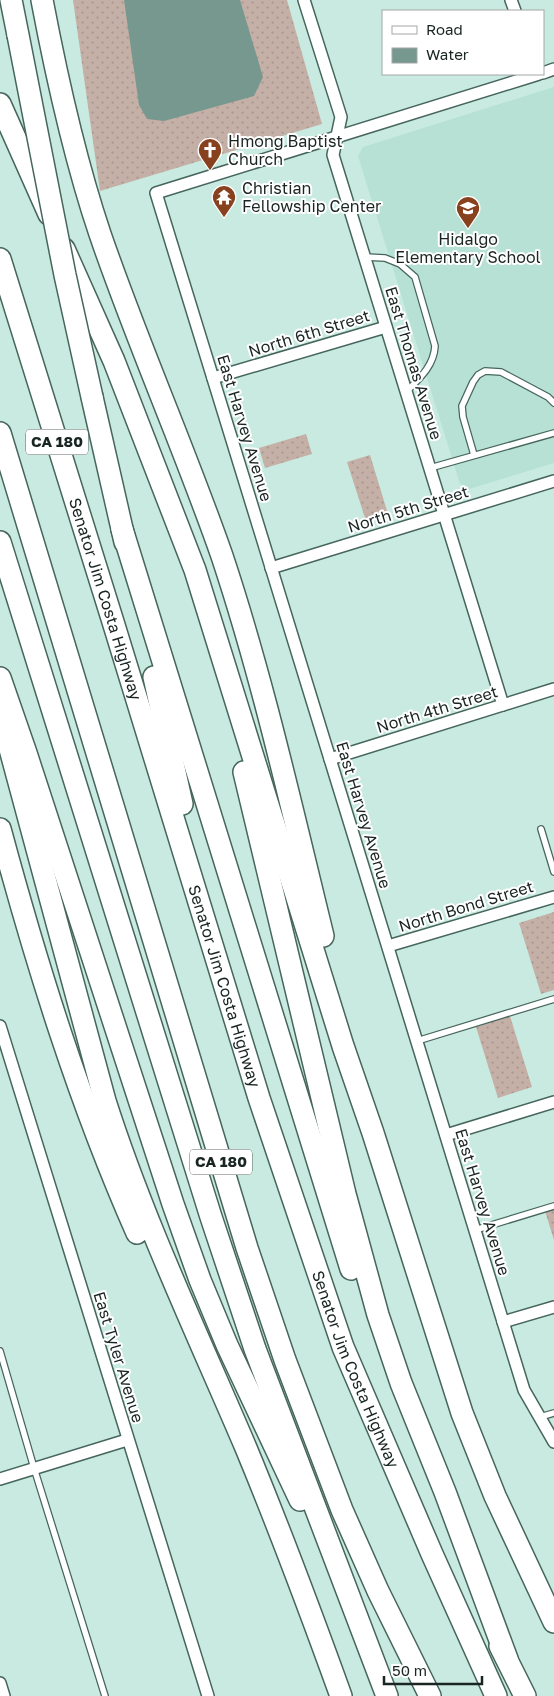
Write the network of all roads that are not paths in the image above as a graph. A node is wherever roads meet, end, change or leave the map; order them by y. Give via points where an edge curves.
1 (11, 0) edge
2 (42, 0) edge
3 (304, 0) edge
4 (535, 75) edge
5 (0, 104) edge
6 (337, 137) junction
7 (365, 257) junction
8 (0, 259) edge
9 (386, 327) junction
10 (213, 378) junction
11 (406, 392) junction
12 (554, 403) edge
13 (0, 433) edge
14 (554, 433) edge
15 (474, 455) junction
16 (154, 466) junction
17 (430, 468) junction
18 (0, 479) edge
19 (554, 481) edge
20 (445, 515) junction
21 (122, 529) junction
22 (0, 542) edge
23 (271, 568) junction
24 (53, 613) junction
25 (0, 678) edge
26 (554, 689) edge
27 (503, 705) junction
28 (0, 712) edge
29 (330, 759) junction
30 (0, 828) edge
31 (541, 829) dead end
32 (554, 872) edge
33 (554, 897) edge
34 (388, 946) junction
35 (218, 962) junction
36 (554, 999) edge
37 (0, 1026) edge
38 (417, 1041) junction
39 (12, 1063) junction
40 (0, 1066) edge
41 (554, 1102) edge
42 (373, 1133) junction
43 (446, 1135) junction
44 (554, 1206) edge
45 (475, 1230) junction
46 (554, 1307) edge
47 (503, 1322) junction
48 (0, 1351) edge
49 (554, 1413) edge
50 (540, 1417) junction
51 (127, 1440) junction
52 (554, 1442) edge
53 (34, 1468) junction
54 (0, 1479) edge
55 (289, 1554) junction
56 (348, 1597) junction
57 (554, 1622) edge
58 (507, 1659) junction
59 (0, 1683) edge
60 (387, 1694) edge
61 (430, 1695) edge
62 (4, 1696) edge
63 (105, 1696) edge
64 (208, 1696) edge
65 (341, 1696) edge
66 (496, 1696) edge
67 (525, 1696) edge

1 - 21 highway, bridge via 64,276
2 - 42 highway via 59,89 95,218 237,604
3 - 6 street, East Thomas Avenue via 340,117
4 - 6 street
5 - 16 highway via 114,360
6 - 7 street, East Thomas Avenue via 333,155
6 - 10 street, East Harvey Avenue via 156,193
7 - 9 street, East Thomas Avenue
7 - 11 lane via 385,258 400,264 415,277 435,346 424,374
8 - 35 highway, Senator Jim Costa Highway / CA 180
9 - 10 street, North 6th Street
9 - 11 street, East Thomas Avenue
10 - 23 street, East Harvey Avenue
11 - 17 street, East Thomas Avenue
12 - 15 lane via 502,372 485,371 478,375 462,406
13 - 24 highway, CA 180
14 - 15 lane
15 - 17 lane
16 - 42 highway via 195,570
16 - 58 highway via 228,710 343,1185 378,1315
17 - 20 street, East Thomas Avenue
18 - 24 highway
19 - 20 street, North 5th Street
20 - 23 street, North 5th Street
20 - 27 street, East Thomas Avenue
21 - 35 highway
21 - 58 highway via 364,1309 428,1481
22 - 56 highway via 211,1217 255,1349
23 - 29 street, East Harvey Avenue
24 - 61 highway, CA 180 via 247,1248 286,1360 342,1510
25 - 56 highway via 200,1280 259,1416
26 - 27 street, North 4th Street
27 - 29 street, North 4th Street
28 - 55 highway via 124,1158 147,1220
29 - 34 street, East Harvey Avenue
30 - 55 highway via 69,1060 108,1164 153,1269
31 - 32 lane
33 - 34 street, North Bond Street
34 - 38 street, East Harvey Avenue
35 - 66 highway, Senator Jim Costa Highway / CA 180 via 259,1098 343,1347
36 - 38 lane
37 - 39 street, East Tyler Avenue
38 - 43 street, East Harvey Avenue
39 - 40 street
39 - 51 street, East Tyler Avenue
41 - 43 street
42 - 57 highway via 462,1413 495,1496
43 - 45 street, East Harvey Avenue
44 - 45 lane
45 - 47 street, East Harvey Avenue
46 - 47 street
47 - 50 street, East Harvey Avenue via 524,1390
48 - 53 lane
49 - 50 lane
50 - 52 street, East Harvey Avenue
51 - 53 street
51 - 64 street, East Tyler Avenue
53 - 54 street
53 - 63 lane
55 - 65 highway
56 - 60 highway
58 - 67 highway
59 - 62 street

